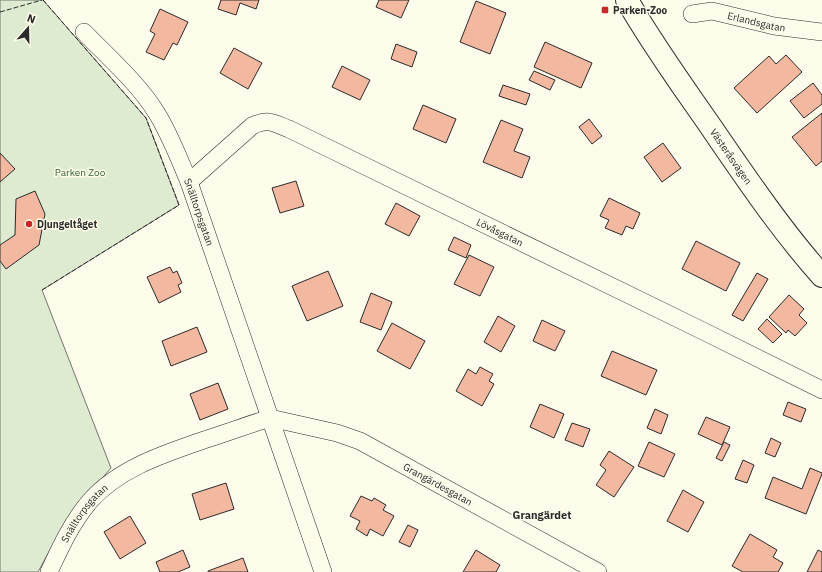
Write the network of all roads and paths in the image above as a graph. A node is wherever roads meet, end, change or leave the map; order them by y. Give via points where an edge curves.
1 (615, 0) edge
2 (627, 0) edge
3 (692, 14) dead end
4 (84, 32) dead end
5 (822, 32) edge
6 (646, 33) junction
7 (188, 182) junction
8 (822, 276) edge
9 (822, 390) edge
10 (270, 418) junction
11 (49, 572) edge
12 (323, 572) edge
13 (598, 572) edge

1 - 6 street, Västeråsvägen
2 - 6 street, Västeråsvägen
3 - 5 street, Erlandsgatan via 712,11 774,26
4 - 7 street, Snälltorpsgatan via 140,90 156,112
6 - 8 street, Västeråsvägen via 797,248
7 - 9 street, Lövåsgatan via 252,126 263,120 272,122
7 - 10 street, Snälltorpsgatan
10 - 11 street, Snälltorpsgatan via 178,449 132,468 90,501 71,529
10 - 12 street, Snälltorpsgatan
10 - 13 street, Grangärdesgatan via 337,432 360,442

